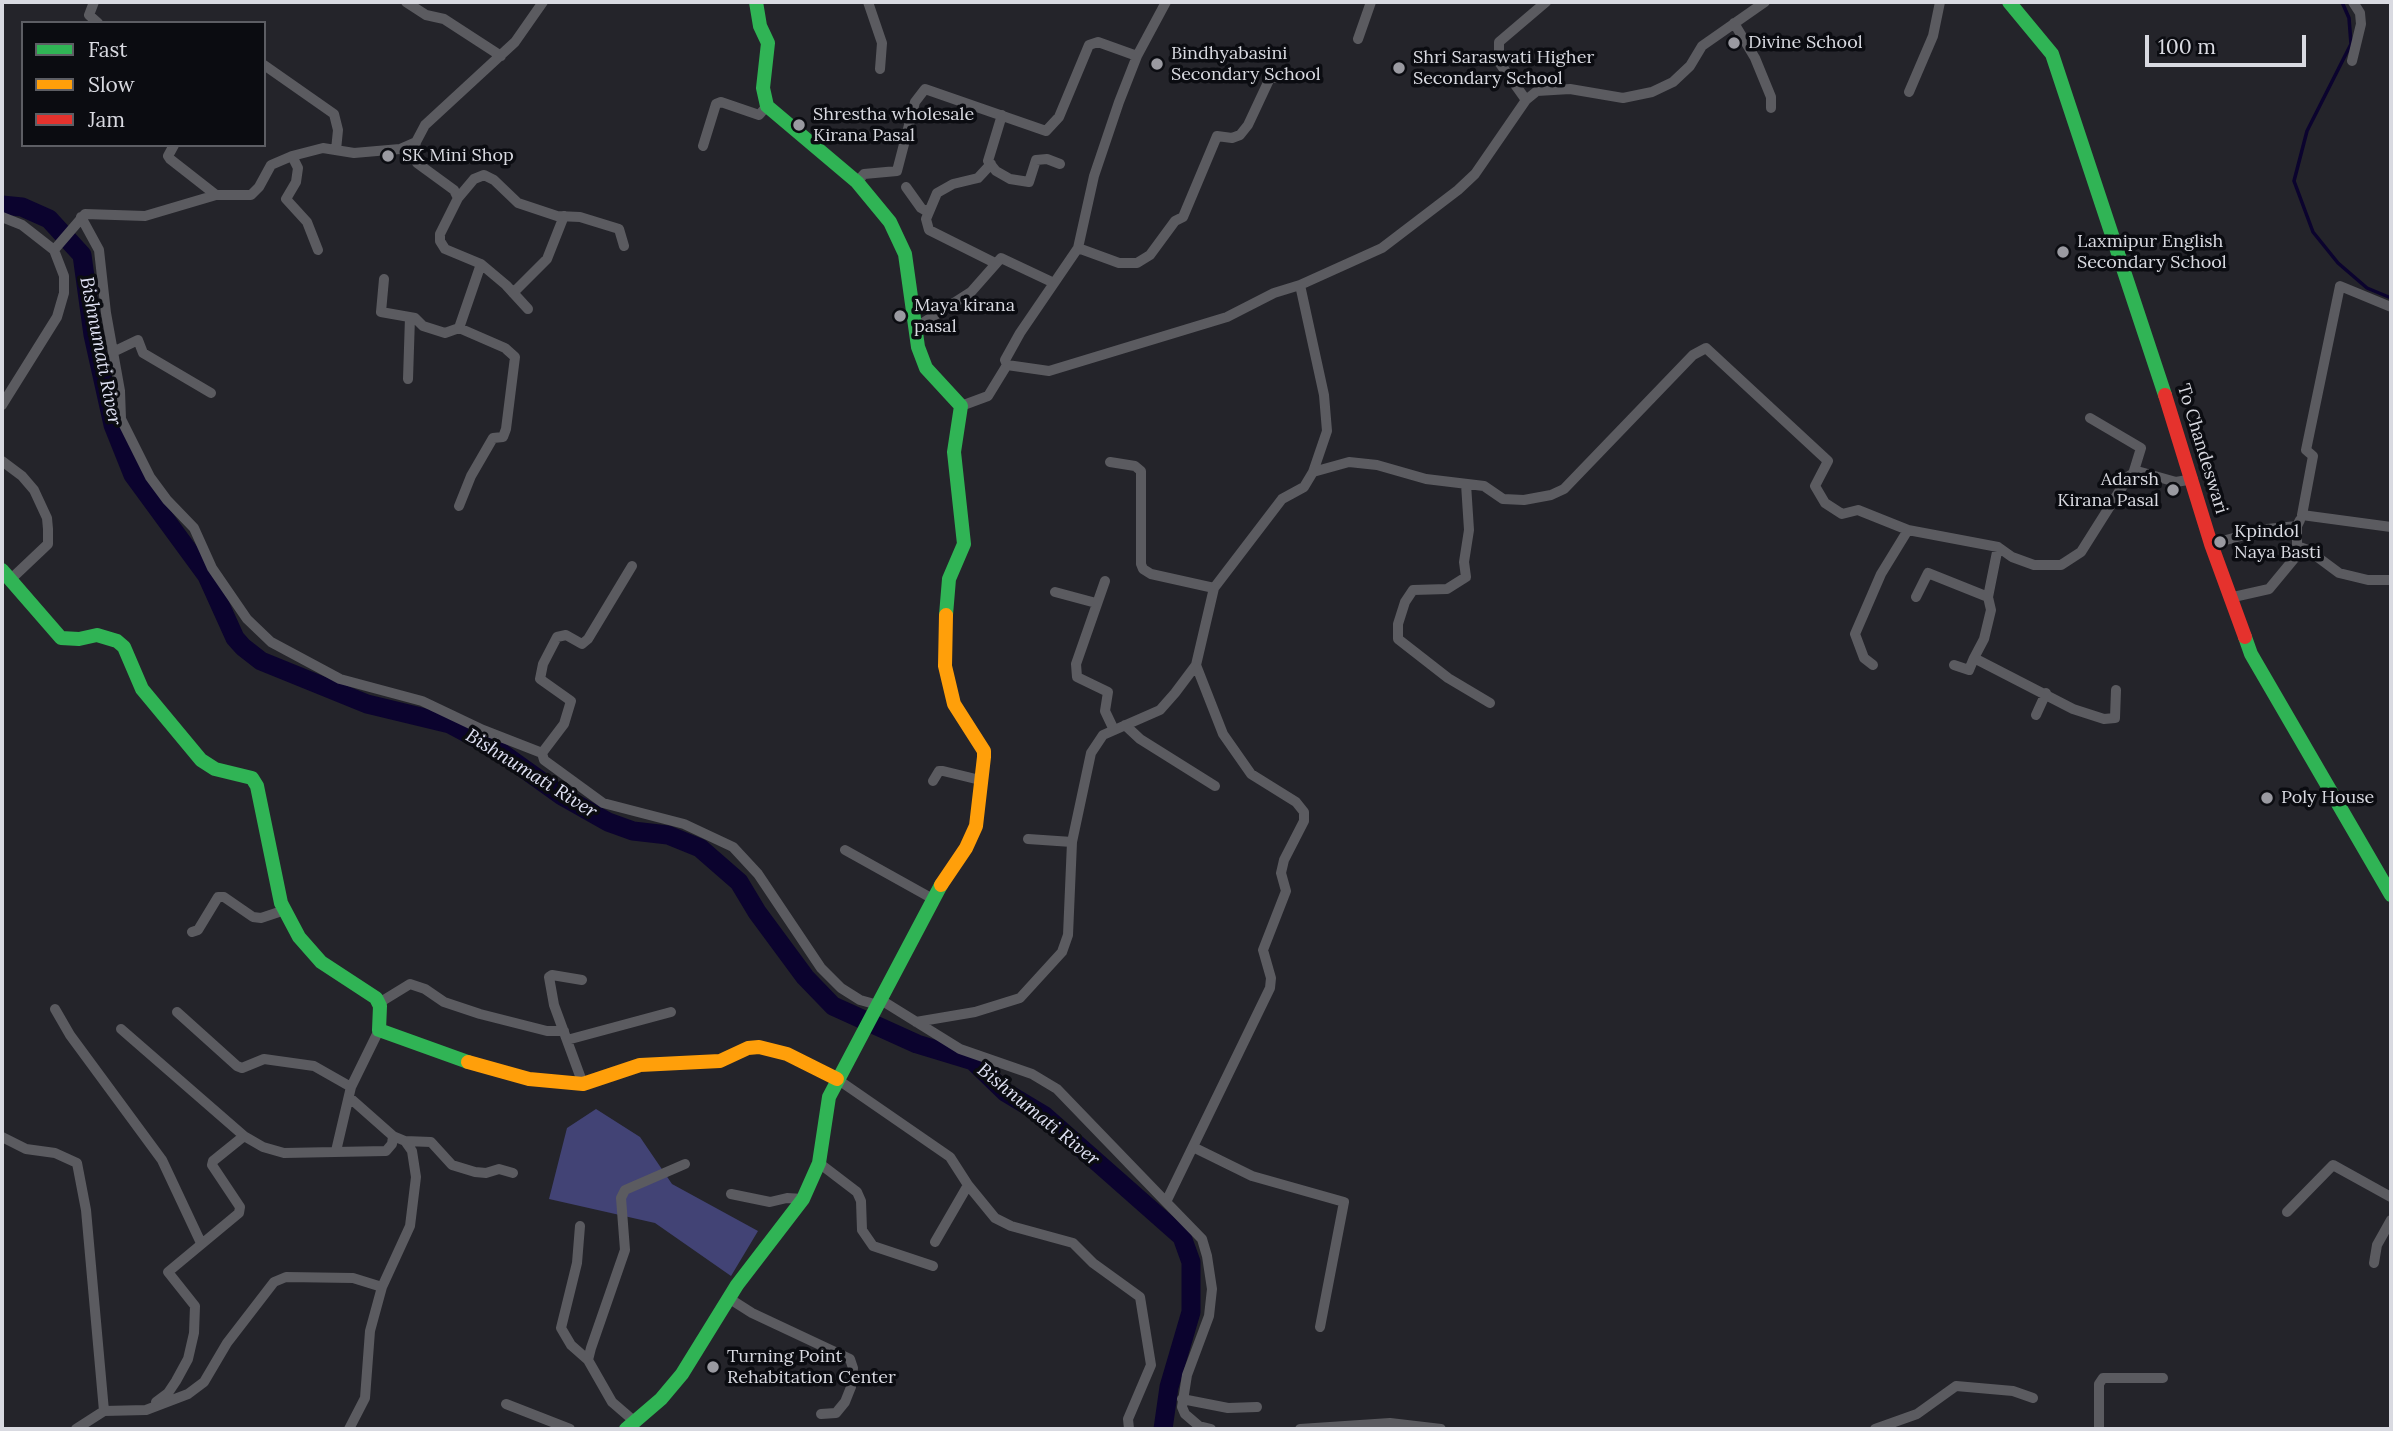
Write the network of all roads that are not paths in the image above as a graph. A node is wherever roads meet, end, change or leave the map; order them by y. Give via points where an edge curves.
1 (94, 2) edge
2 (405, 2) edge
3 (543, 2) edge
4 (756, 2) edge
5 (868, 2) edge
6 (1166, 2) edge
7 (1371, 2) edge
8 (1546, 2) edge
9 (1765, 2) edge
10 (1940, 2) edge
11 (2008, 2) edge
12 (2353, 2) edge
13 (96, 21) edge
14 (1734, 23) junction
15 (1358, 40) dead end
16 (1137, 56) junction
17 (501, 57) junction
18 (2352, 61) dead end
19 (266, 66) edge
20 (880, 69) dead end
21 (1282, 77) dead end
22 (1909, 92) dead end
23 (1526, 100) junction
24 (767, 106) junction
25 (1771, 108) dead end
26 (1002, 115) junction
27 (416, 142) junction
28 (703, 146) dead end
29 (172, 147) edge
30 (336, 150) junction
31 (292, 156) junction
32 (991, 164) junction
33 (1060, 164) dead end
34 (857, 182) junction
35 (906, 187) dead end
36 (216, 195) junction
37 (458, 198) junction
38 (928, 212) junction
39 (565, 216) junction
40 (2, 217) edge
41 (78, 221) junction
42 (624, 246) dead end
43 (1078, 248) junction
44 (54, 250) junction
45 (318, 250) dead end
46 (995, 263) junction
47 (481, 264) junction
48 (384, 279) dead end
49 (1054, 283) junction
50 (1300, 285) junction
51 (513, 293) junction
52 (2391, 307) edge
53 (528, 309) dead end
54 (410, 317) junction
55 (459, 328) junction
56 (915, 328) junction
57 (113, 352) junction
58 (1007, 365) junction
59 (408, 379) dead end
60 (211, 393) dead end
61 (2, 405) edge
62 (961, 406) junction
63 (2090, 418) dead end
64 (2, 461) edge
65 (1110, 462) dead end
66 (1313, 472) junction
67 (2133, 474) junction
68 (2193, 479) junction
69 (1466, 484) junction
70 (459, 506) dead end
71 (2302, 515) junction
72 (2297, 526) junction
73 (2391, 527) edge
74 (1908, 530) junction
75 (2211, 544) junction
76 (1998, 547) junction
77 (2308, 550) junction
78 (632, 566) dead end
79 (6, 575) edge
80 (2391, 580) edge
81 (1105, 581) dead end
82 (1214, 588) junction
83 (1055, 592) dead end
84 (1916, 597) dead end
85 (1988, 597) junction
86 (2229, 598) junction
87 (1096, 603) junction
88 (1974, 658) junction
89 (1196, 665) junction
90 (1873, 665) dead end
91 (1954, 665) dead end
92 (2116, 690) dead end
93 (2046, 693) junction
94 (1490, 703) dead end
95 (2036, 715) dead end
96 (1120, 728) junction
97 (542, 753) junction
98 (980, 780) junction
99 (933, 781) dead end
100 (1215, 786) dead end
101 (1028, 839) dead end
102 (1072, 842) junction
103 (845, 850) dead end
104 (2391, 895) edge
105 (933, 899) junction
106 (285, 910) junction
107 (192, 932) dead end
108 (582, 980) dead end
109 (379, 1003) junction
110 (877, 1006) junction
111 (55, 1009) dead end
112 (177, 1012) dead end
113 (671, 1012) dead end
114 (916, 1022) junction
115 (121, 1029) dead end
116 (379, 1030) junction
117 (566, 1035) junction
118 (836, 1079) junction
119 (583, 1084) junction
120 (351, 1092) junction
121 (244, 1136) junction
122 (393, 1136) junction
123 (2, 1137) edge
124 (405, 1142) junction
125 (1193, 1147) junction
126 (336, 1152) junction
127 (819, 1163) junction
128 (685, 1164) dead end
129 (513, 1173) dead end
130 (968, 1185) junction
131 (731, 1194) dead end
132 (2391, 1197) edge
133 (803, 1199) junction
134 (1167, 1202) junction
135 (2287, 1212) dead end
136 (2391, 1220) edge
137 (580, 1226) dead end
138 (935, 1242) dead end
139 (201, 1243) junction
140 (2374, 1263) dead end
141 (933, 1266) dead end
142 (382, 1287) junction
143 (730, 1298) junction
144 (1320, 1327) dead end
145 (588, 1360) junction
146 (2163, 1378) dead end
147 (2033, 1398) dead end
148 (1182, 1399) junction
149 (506, 1404) dead end
150 (1257, 1407) dead end
151 (146, 1410) junction
152 (104, 1411) junction
153 (821, 1414) dead end
154 (630, 1425) edge
155 (76, 1429) edge
156 (349, 1429) edge
157 (570, 1429) edge
158 (1129, 1429) edge
159 (1211, 1429) edge
160 (1300, 1429) edge
161 (1441, 1429) edge
162 (1875, 1429) edge
163 (2099, 1429) edge

1 - 13 street via 89,15
2 - 17 street via 426,15 444,19
3 - 17 street
4 - 24 street via 768,43 763,88
5 - 20 street via 882,43
6 - 16 street
7 - 15 street
8 - 23 street via 1499,42 1499,62
9 - 14 street
10 - 22 street via 1933,36
11 - 68 street, To Chandeswari via 2052,54
12 - 18 street via 2361,24
14 - 23 street via 1702,46 1690,66 1672,82 1652,92 1623,98 1551,88 1536,91
14 - 25 street via 1755,58
16 - 26 street via 1098,42 1089,45 1059,117 1046,131
16 - 43 street via 1094,176
17 - 27 street via 444,105
19 - 30 street via 334,114
21 - 43 street via 1270,78 1240,135 1217,136 1183,216 1150,255 1137,263 1119,263
23 - 50 street via 1475,174 1458,190 1382,248
24 - 28 street via 759,115 716,104
24 - 34 street
26 - 32 street via 988,161
26 - 34 street via 925,89 915,102 897,171 864,174
27 - 30 street via 400,149
27 - 37 street via 417,163
29 - 36 street via 170,159
30 - 31 street via 323,148
31 - 36 street via 271,165 251,195
31 - 45 street via 298,168 286,199 307,222
32 - 33 street via 1010,179 1029,182 1036,160
32 - 38 street via 978,178 937,193
34 - 56 street via 878,204 902,246
35 - 38 street
36 - 41 street via 145,216 85,214
37 - 39 street via 474,179 484,175 518,203
37 - 47 street via 440,241 445,249
38 - 46 street via 929,230
39 - 42 street via 619,229
39 - 51 street via 547,259
40 - 44 street via 22,225
41 - 44 street
41 - 57 street via 99,250
43 - 49 street
44 - 61 street via 64,284 58,317
46 - 49 street via 1001,258
46 - 56 street via 971,292
47 - 51 street
47 - 55 street
48 - 54 street via 382,312
49 - 58 street via 1010,350
50 - 58 street via 1227,317 1049,371
50 - 66 street via 1324,395 1327,431
51 - 53 street
52 - 71 street via 2340,286 2306,450 2313,456
54 - 55 street via 445,333
54 - 59 street
55 - 70 street via 515,357 503,437 493,438
56 - 62 street via 926,368
57 - 60 street via 138,340 143,353
57 - 97 street via 121,419 150,477 194,528 212,568 247,619 271,642 340,679 422,701
58 - 62 street via 988,396
62 - 98 street via 954,466 964,544 948,587 945,666 954,704 984,751
63 - 67 street via 2141,448
64 - 79 street via 34,490 48,529 48,544
65 - 82 street via 1141,471 1143,569
66 - 69 street via 1349,462
66 - 82 street via 1304,487 1282,499
67 - 68 street via 2137,471 2176,482
67 - 76 street via 2081,552 2061,565 2034,565
68 - 75 street, To Chandeswari
69 - 74 street via 1483,486 1503,499 1524,500 1564,489 1693,355 1706,348 1828,460 1815,486 1825,503 1842,514 1858,510
69 - 94 street via 1466,577 1447,589 1413,590 1398,624 1398,639
71 - 72 street
71 - 73 street
72 - 75 street
72 - 77 street via 2297,546
74 - 76 street
74 - 90 street via 1881,574 1855,634 1864,658
75 - 86 street, To Chandeswari
76 - 85 street
77 - 80 street via 2339,573
77 - 86 street via 2298,554 2269,589
78 - 97 street via 588,639 582,644 566,635 557,637 542,664 540,679 571,701 564,724
79 - 106 street via 61,638 97,635 124,647 142,689 201,760 215,769 252,778
81 - 87 street
82 - 89 street
83 - 87 street
84 - 85 street via 1928,573
85 - 88 street via 1991,610
86 - 104 street, To Chandeswari via 2251,654
87 - 96 street via 1076,664 1077,677 1108,692 1105,711
88 - 91 street via 1969,670
88 - 93 street
89 - 96 street via 1160,710
89 - 125 street via 1223,734 1251,774 1296,802 1304,811 1304,821 1284,860 1281,873 1286,891 1263,950 1270,988
92 - 93 street via 2113,719 2084,713
93 - 95 street
96 - 100 street
96 - 102 street via 1103,735 1091,753
97 - 110 street via 550,767 603,803 684,824 733,847 758,874 821,968 841,988
98 - 99 street via 939,771
98 - 105 street via 976,826
101 - 102 street
102 - 114 street via 1068,935 1062,952 1020,998 975,1012
103 - 105 street
105 - 110 street
106 - 107 street via 253,917 218,897 198,930
106 - 109 street via 299,937 321,962
108 - 117 street via 549,977
109 - 116 street
109 - 117 street via 410,984 480,1014
110 - 114 street
110 - 118 street
111 - 139 street via 162,1160
112 - 120 street via 237,1066 264,1059 314,1066
113 - 117 street
114 - 134 street via 960,1049 1032,1074 1057,1089
115 - 121 street
116 - 119 street via 494,1071
116 - 120 street
117 - 119 street
118 - 119 street via 787,1054 759,1047 720,1061 640,1065
118 - 127 street via 828,1097
118 - 130 street via 950,1157
120 - 122 street
120 - 126 street
121 - 126 street via 284,1153
121 - 139 street via 212,1166 240,1207 239,1213
122 - 124 street
122 - 126 street via 386,1151
123 - 152 street via 77,1163 86,1210
124 - 129 street via 431,1142 452,1165 475,1172 499,1169
124 - 142 street via 412,1151 416,1177 410,1226
125 - 134 street
125 - 144 street via 1252,1176 1344,1202
127 - 133 street
127 - 141 street via 857,1192 862,1230 873,1246
128 - 145 street via 625,1190 621,1198 625,1250
130 - 138 street
130 - 158 street via 995,1218 1073,1243 1140,1297 1151,1365 1128,1419
131 - 133 street via 770,1202
132 - 135 street via 2333,1165
133 - 143 street
134 - 148 street via 1202,1239 1212,1289 1209,1316
136 - 140 street via 2377,1245
137 - 145 street via 577,1263 561,1328
139 - 151 street via 168,1272 195,1306 188,1359 168,1393
142 - 151 street via 352,1278 286,1277 274,1282 227,1343 204,1382 188,1394
142 - 156 street via 370,1331 365,1398
143 - 153 street via 850,1359 851,1387 845,1402 836,1413
143 - 154 street via 682,1374 662,1399
145 - 154 street
146 - 163 street via 2103,1378 2099,1384
147 - 162 street via 2012,1391 1956,1386 1917,1414
148 - 150 street via 1228,1408
148 - 159 street via 1185,1414
149 - 157 street
151 - 152 street
152 - 155 street
160 - 161 street via 1390,1423

